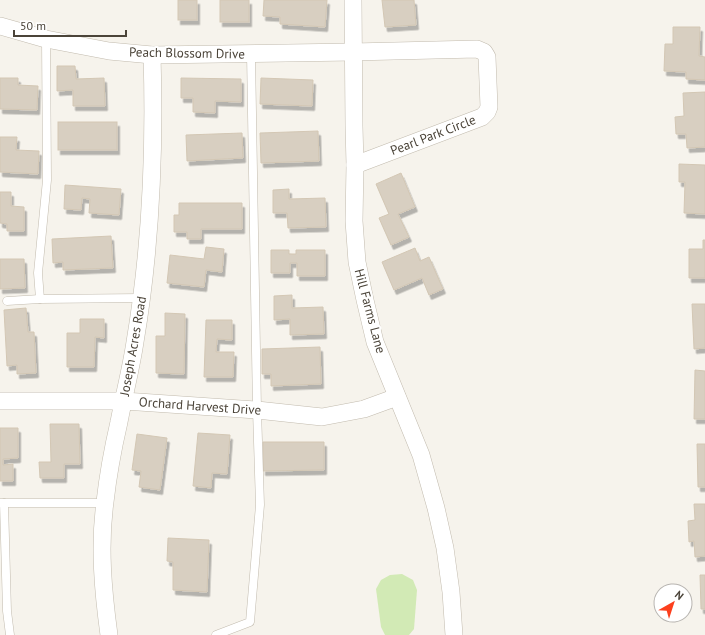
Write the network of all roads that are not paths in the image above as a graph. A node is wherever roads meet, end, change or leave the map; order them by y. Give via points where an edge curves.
1 (353, 0) edge
2 (0, 26) edge
3 (46, 39) junction
4 (353, 52) junction
5 (251, 54) junction
6 (152, 55) junction
7 (355, 165) junction
8 (142, 298) junction
9 (40, 299) junction
10 (7, 301) dead end
11 (397, 397) junction
12 (0, 401) edge
13 (124, 401) junction
14 (257, 410) junction
15 (2, 503) edge
16 (105, 503) junction
17 (10, 635) edge
18 (110, 635) edge
19 (216, 635) edge
20 (454, 635) edge

1 - 4 street, Hill Farms Lane
2 - 3 street, Peach Blossom Drive
3 - 6 street, Peach Blossom Drive via 109,51
3 - 9 lane via 47,180 38,273
4 - 5 street, Peach Blossom Drive
4 - 7 street, Hill Farms Lane
4 - 7 street, Pearl Park Circle via 484,52 487,58 489,107 482,117
5 - 6 street, Peach Blossom Drive
5 - 14 lane
6 - 8 street, Joseph Acres Road via 153,137 148,244
7 - 11 street, Hill Farms Lane via 354,221 357,262 375,342
8 - 9 lane
8 - 13 street, Joseph Acres Road
9 - 10 lane
11 - 14 street, Orchard Harvest Drive via 364,409 322,417
11 - 20 street, Hill Farms Lane via 421,455 436,508 445,548
12 - 13 street, Orchard Harvest Drive
13 - 14 street, Orchard Harvest Drive
13 - 16 street, Joseph Acres Road
14 - 19 lane via 260,505 250,622
15 - 16 lane
15 - 17 lane
16 - 18 street, Joseph Acres Road via 102,567

